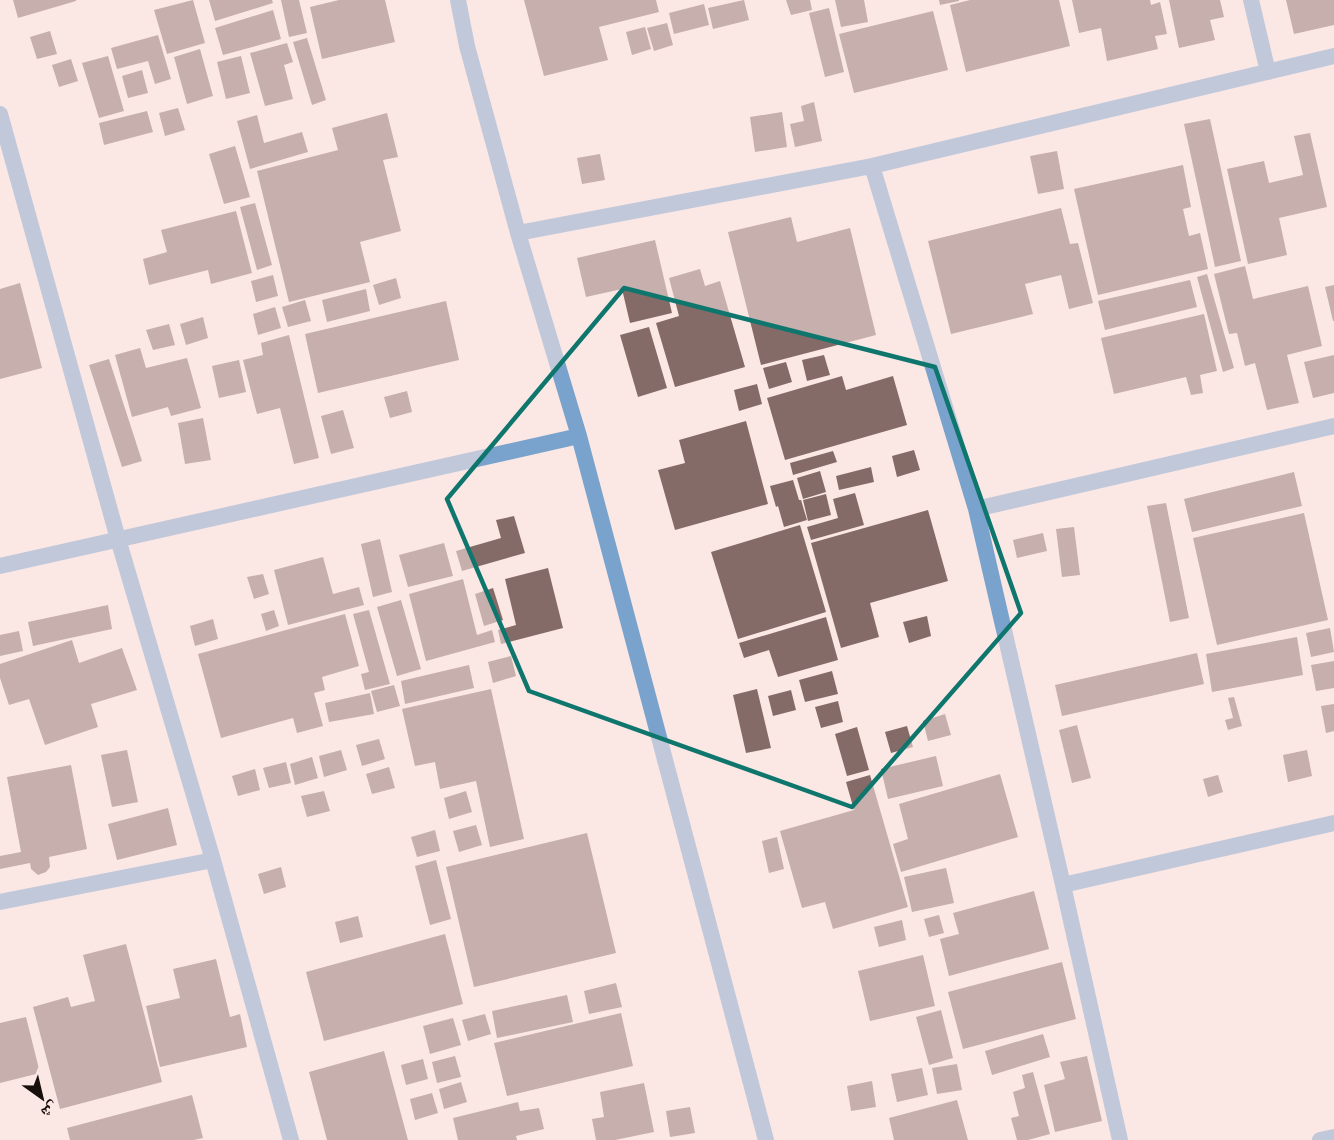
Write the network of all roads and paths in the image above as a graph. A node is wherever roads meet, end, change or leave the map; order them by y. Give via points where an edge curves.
1 (458, 0) edge
2 (1251, 0) edge
3 (1334, 56) edge
4 (1268, 72) junction
5 (0, 114) edge
6 (872, 166) junction
7 (8, 176) edge
8 (518, 233) junction
9 (1334, 426) edge
10 (579, 436) junction
11 (976, 509) junction
12 (118, 539) junction
13 (0, 566) edge
14 (1334, 823) edge
15 (213, 860) junction
16 (1064, 885) junction
17 (0, 902) edge
18 (1334, 1137) edge
19 (291, 1140) edge
20 (766, 1140) edge
21 (1120, 1140) edge
22 (1320, 1140) edge

1 - 8 street
2 - 4 street
3 - 4 street
4 - 6 street
5 - 7 street
6 - 8 street
6 - 11 street
7 - 12 street
8 - 10 street
9 - 11 street
10 - 12 street
10 - 20 street
11 - 16 street
12 - 13 street
12 - 15 street
14 - 16 street
15 - 17 street
15 - 19 street
16 - 21 street
18 - 22 street

